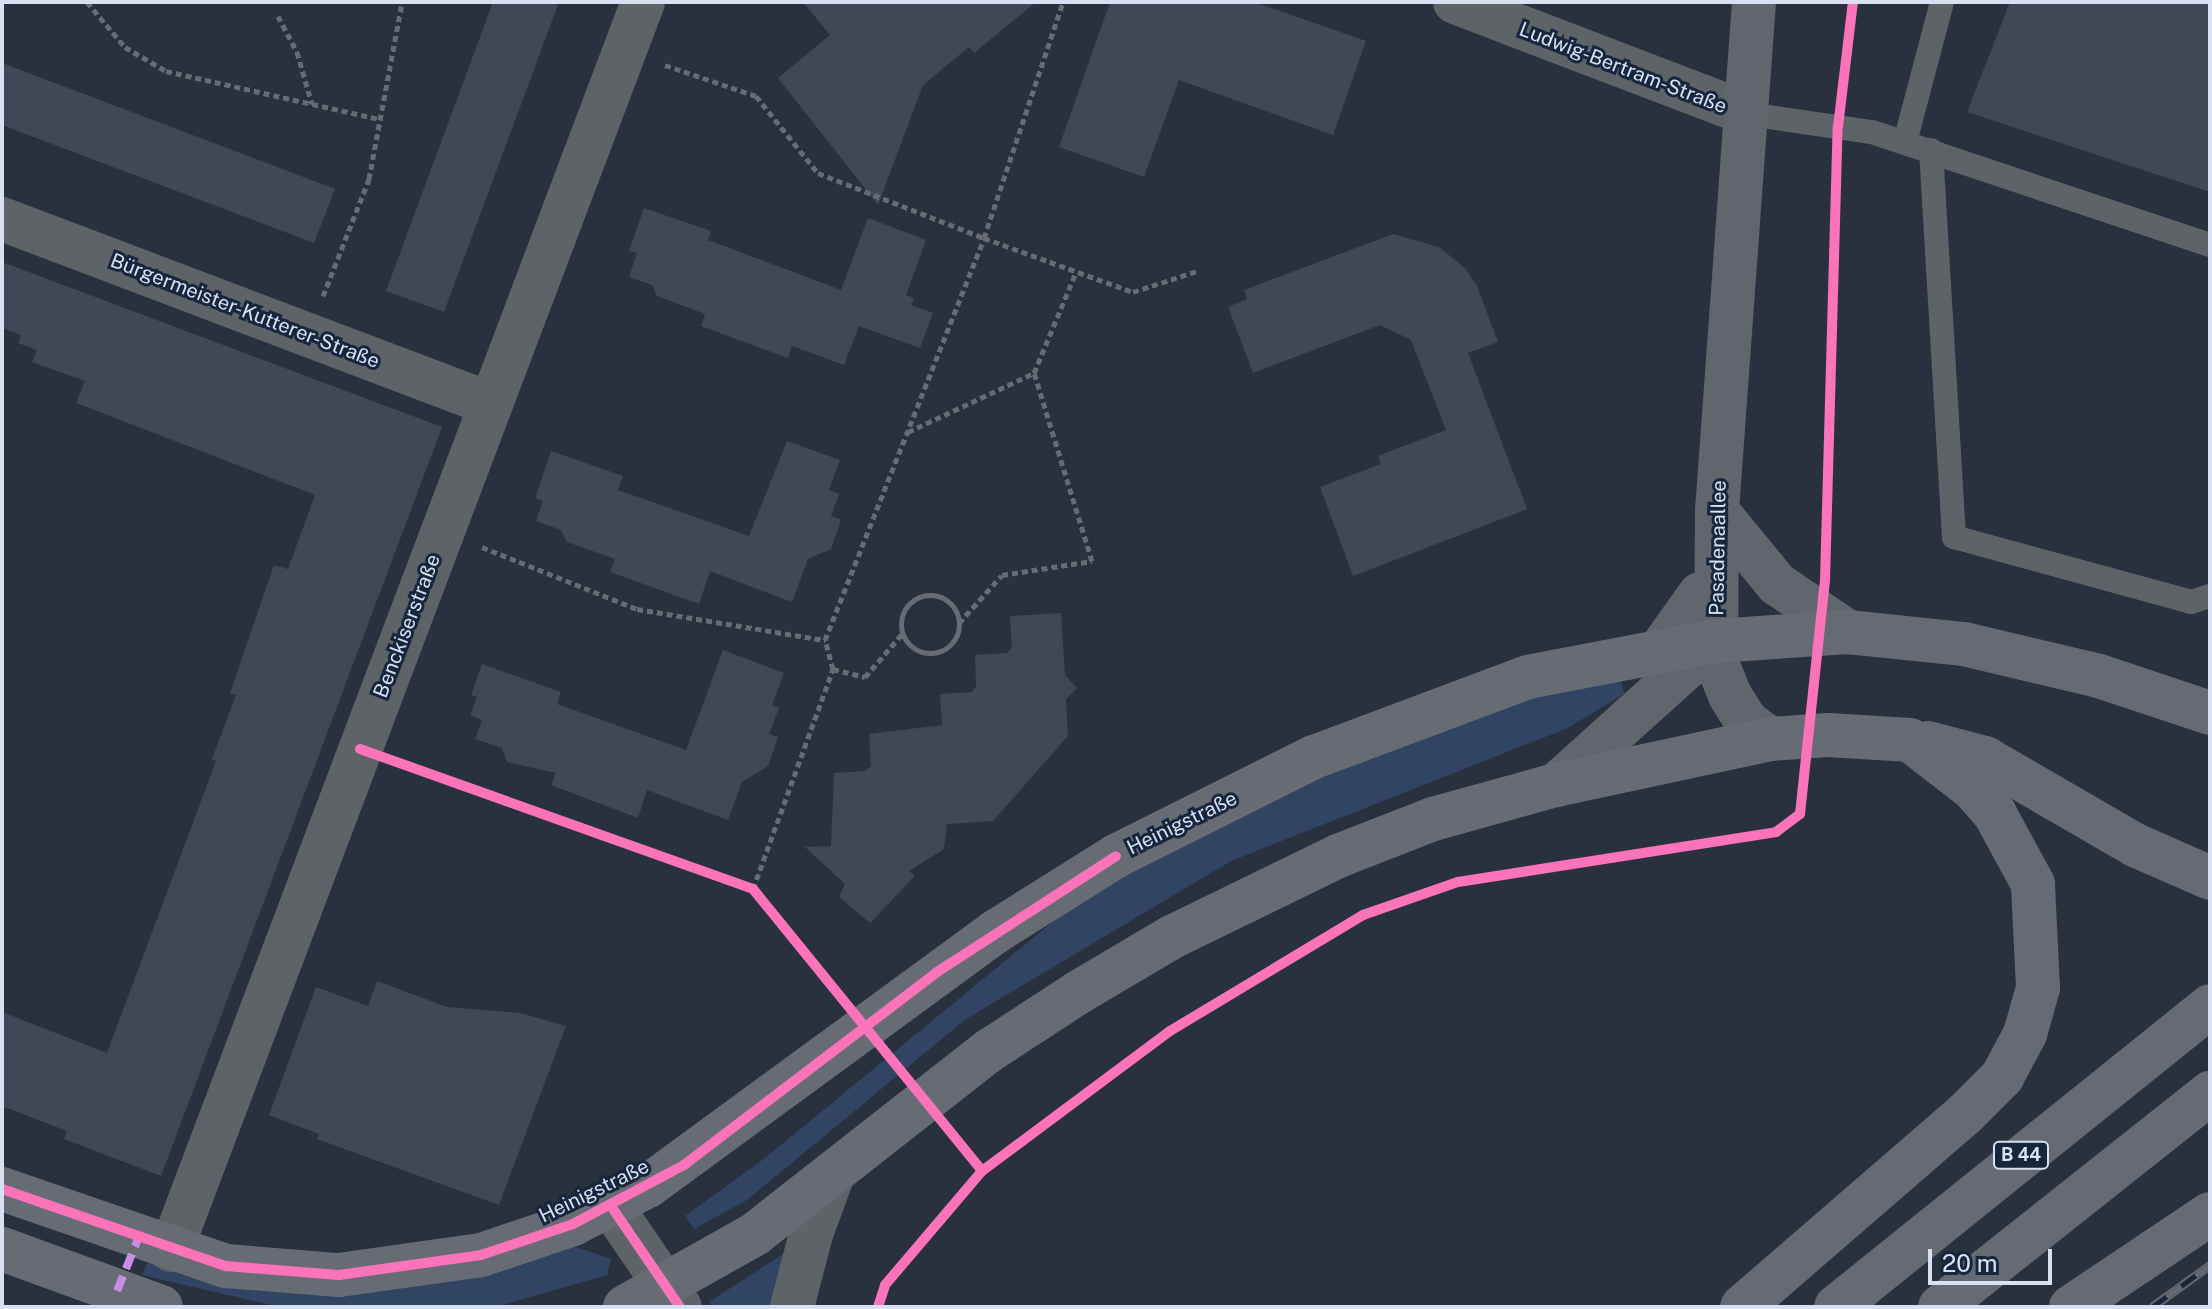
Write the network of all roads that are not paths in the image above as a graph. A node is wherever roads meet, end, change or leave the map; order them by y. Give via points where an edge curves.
1 (643, 2) edge
2 (1455, 2) edge
3 (1740, 2) edge
4 (1754, 2) edge
5 (1942, 2) edge
6 (1741, 113) junction
7 (1905, 142) junction
8 (1931, 150) junction
9 (2, 219) edge
10 (2210, 245) edge
11 (488, 403) junction
12 (1717, 511) junction
13 (1700, 594) junction
14 (2210, 596) edge
15 (1848, 632) junction
16 (1716, 641) junction
17 (1660, 650) junction
18 (2201, 704) edge
19 (1770, 739) junction
20 (1910, 740) junction
21 (1556, 785) junction
22 (2210, 878) edge
23 (2210, 1006) edge
24 (2210, 1093) edge
25 (833, 1174) junction
26 (2, 1189) edge
27 (611, 1206) junction
28 (2210, 1214) edge
29 (2, 1249) edge
30 (171, 1250) junction
31 (648, 1302) edge
32 (157, 1307) edge
33 (792, 1307) edge
34 (1742, 1307) edge
35 (1836, 1307) edge
36 (1940, 1307) edge
37 (2071, 1307) edge

1 - 11 street, Benckiserstraße
2 - 6 street, Ludwig-Bertram-Straße
3 - 6 main road, Pasadenaallee
4 - 6 main road, Pasadenaallee
5 - 7 lane
6 - 7 lane via 1872,132
6 - 12 main road, Pasadenaallee
6 - 13 main road, Pasadenaallee
7 - 8 lane
8 - 10 lane
8 - 14 lane via 1954,537 2191,602
9 - 11 street, Bürgermeister-Kutterer-Straße
11 - 30 street, Benckiserstraße
12 - 15 main road via 1777,584
12 - 16 main road, Pasadenaallee
13 - 16 main road, Pasadenaallee via 1703,623
13 - 17 main road
15 - 16 main road, Heinigstraße
15 - 18 highway via 1964,644
16 - 17 main road, Heinigstraße
16 - 19 main road via 1719,668 1731,697 1746,721
16 - 21 main road
17 - 27 main road, Heinigstraße via 1528,677 1328,752 1116,856 937,972 684,1165
19 - 20 main road via 1858,735
19 - 21 main road
20 - 22 highway via 1985,758 2135,845
20 - 34 highway via 1972,788 1995,814 2033,884 2038,988 2025,1034 2002,1077 1964,1115
21 - 25 main road via 1433,819 1338,856 1172,937 987,1052
23 - 35 highway, B 44
24 - 36 highway
25 - 31 main road via 755,1234
25 - 33 street
26 - 30 main road, Heinigstraße
27 - 30 main road, Heinigstraße via 481,1255 394,1270 272,1273
27 - 31 street
28 - 37 highway
29 - 32 main road

